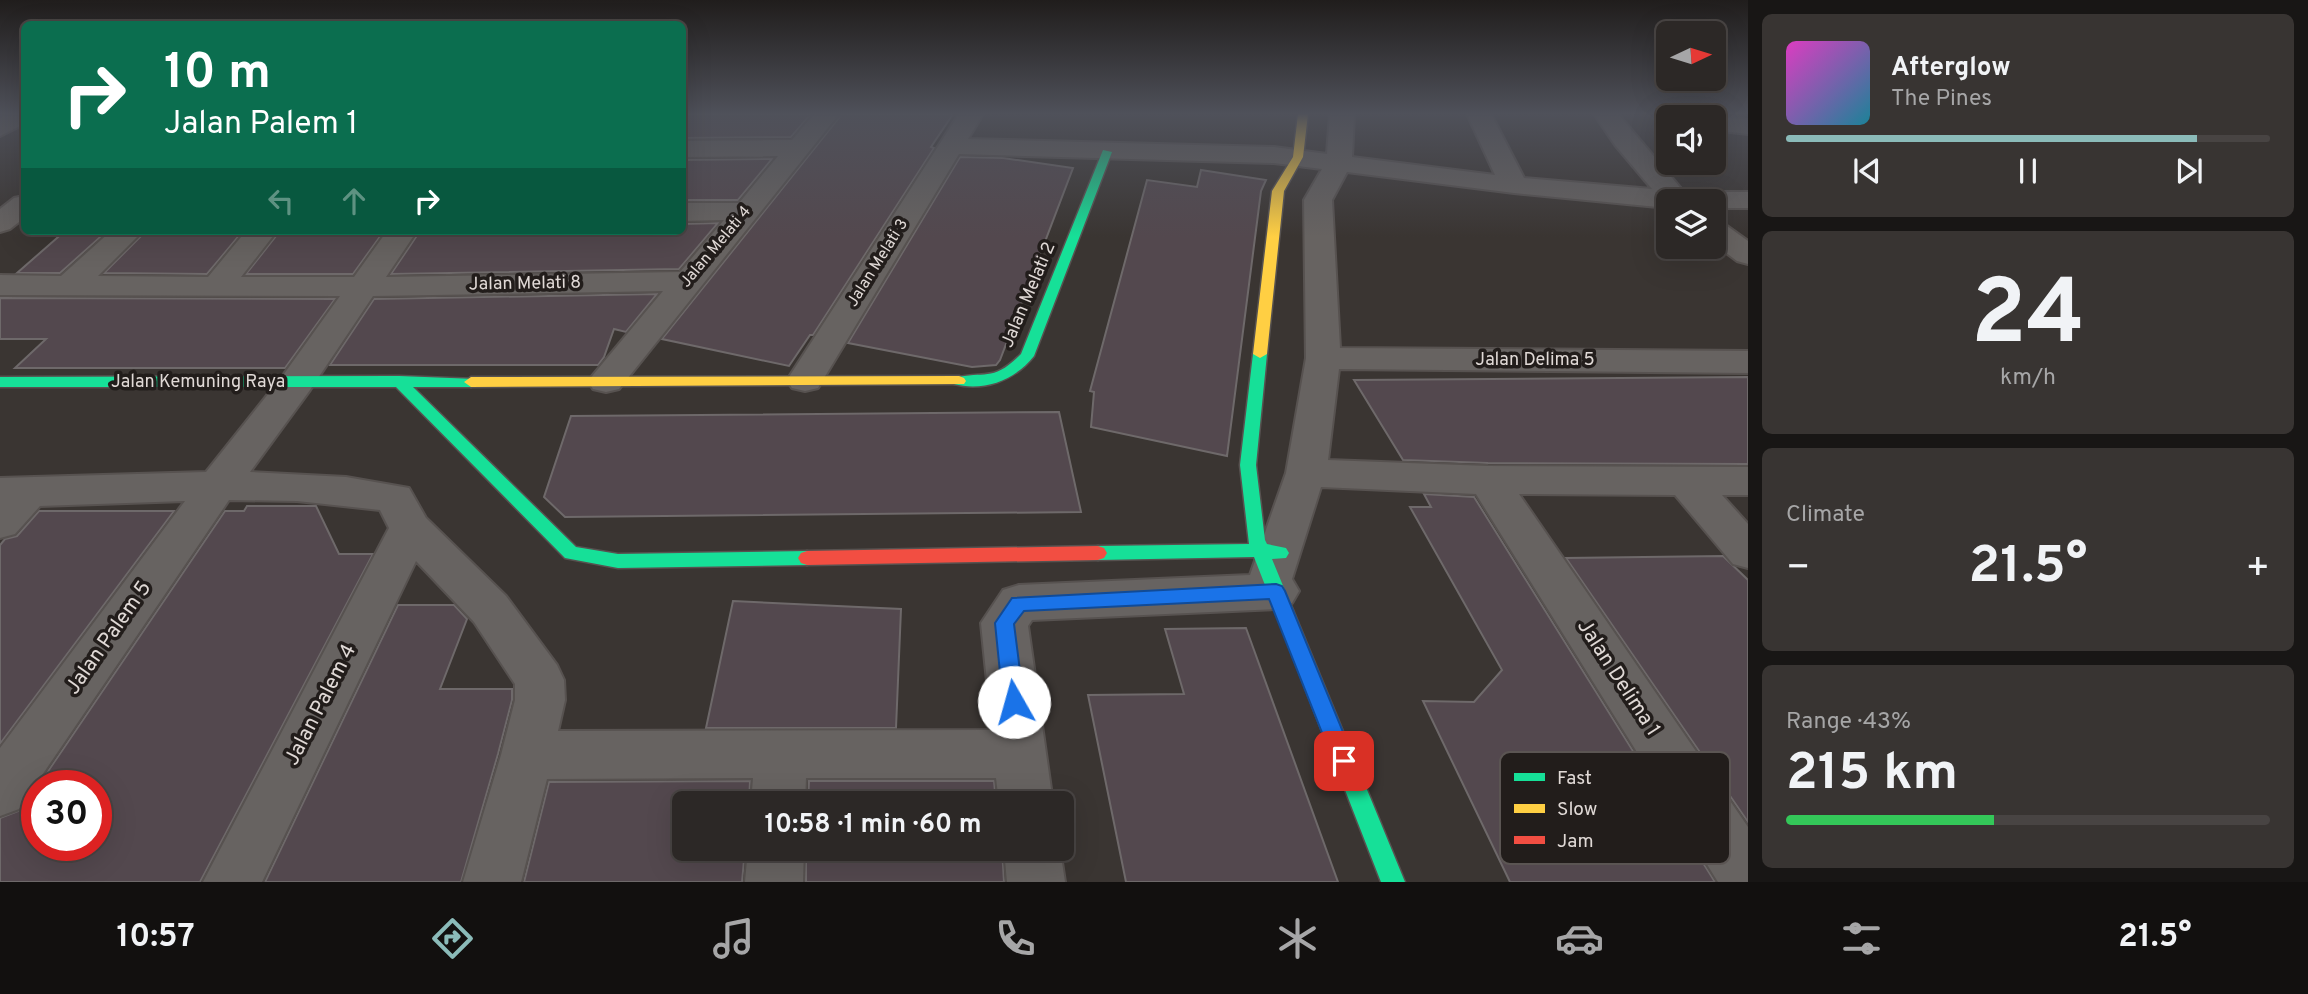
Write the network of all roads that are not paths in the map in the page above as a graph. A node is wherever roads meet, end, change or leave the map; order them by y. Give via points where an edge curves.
1 (792, 155) edge
2 (946, 155) edge
3 (1106, 155) edge
4 (1228, 155) edge
5 (1339, 155) edge
6 (1499, 155) edge
7 (1640, 155) edge
8 (1298, 157) junction
9 (1339, 162) junction
10 (1514, 185) junction
11 (1667, 189) edge
12 (1656, 199) edge
13 (1726, 200) edge
14 (1748, 200) edge
15 (21, 206) edge
16 (746, 211) junction
17 (686, 212) edge
18 (0, 223) edge
19 (124, 235) edge
20 (259, 235) edge
21 (399, 235) edge
22 (1726, 239) edge
23 (1748, 255) edge
24 (688, 281) junction
25 (0, 285) edge
26 (70, 285) junction
27 (217, 286) junction
28 (363, 287) junction
29 (1323, 358) junction
30 (1748, 362) edge
31 (805, 380) junction
32 (400, 381) junction
33 (606, 381) junction
34 (0, 382) edge
35 (297, 382) junction
36 (1306, 473) junction
37 (1488, 480) junction
38 (1685, 480) junction
39 (1748, 481) edge
40 (218, 485) junction
41 (15, 492) edge
42 (0, 523) edge
43 (410, 528) junction
44 (1748, 552) edge
45 (1272, 567) junction
46 (1666, 752) edge
47 (527, 755) junction
48 (780, 779) edge
49 (1023, 779) edge
50 (0, 791) edge
51 (1730, 850) edge
52 (775, 861) edge
53 (1033, 861) edge
54 (1748, 877) edge
55 (232, 882) edge
56 (492, 882) edge
57 (774, 882) edge
58 (1036, 882) edge
59 (1393, 882) edge

1 - 16 street, Jalan Melati 4
2 - 31 street, Jalan Melati 3
3 - 31 street, Jalan Melati 2 via 1027,356 1009,375 985,381
4 - 8 street
5 - 9 street
6 - 10 street
7 - 11 street
8 - 9 street
8 - 45 street via 1278,191 1248,465
9 - 10 street
9 - 29 street via 1318,200
10 - 12 street
13 - 14 street
15 - 18 street
16 - 17 street
16 - 24 street, Jalan Melati 4
19 - 26 street
20 - 27 street
21 - 28 street, Jalan Kemuning Raya
22 - 23 street
24 - 28 street, Jalan Melati 8
24 - 33 street, Jalan Melati 4
25 - 26 street, Jalan Melati 8
26 - 27 street, Jalan Melati 8
27 - 28 street, Jalan Melati 8
28 - 35 street, Jalan Kemuning Raya
29 - 30 street, Jalan Delima 5
29 - 36 street
31 - 33 street, Jalan Melati 2
32 - 33 street, Jalan Melati 2
32 - 35 street, Jalan Melati 2
32 - 45 street via 571,553 618,561
34 - 35 street, Jalan Kemuning Raya
35 - 40 street, Jalan Palem 5
36 - 37 street
36 - 45 street
37 - 38 street
37 - 46 street, Jalan Delima 1
38 - 39 street
38 - 44 street
40 - 41 street
40 - 43 street via 354,491 395,498
40 - 50 street, Jalan Palem 5
41 - 42 street
43 - 47 street via 490,609 540,680
43 - 55 street, Jalan Palem 4
45 - 49 street via 1019,603 1004,623
45 - 59 street
47 - 48 street
47 - 56 street
48 - 49 street
51 - 54 street, Jalan Delima 1
52 - 57 street
53 - 58 street

